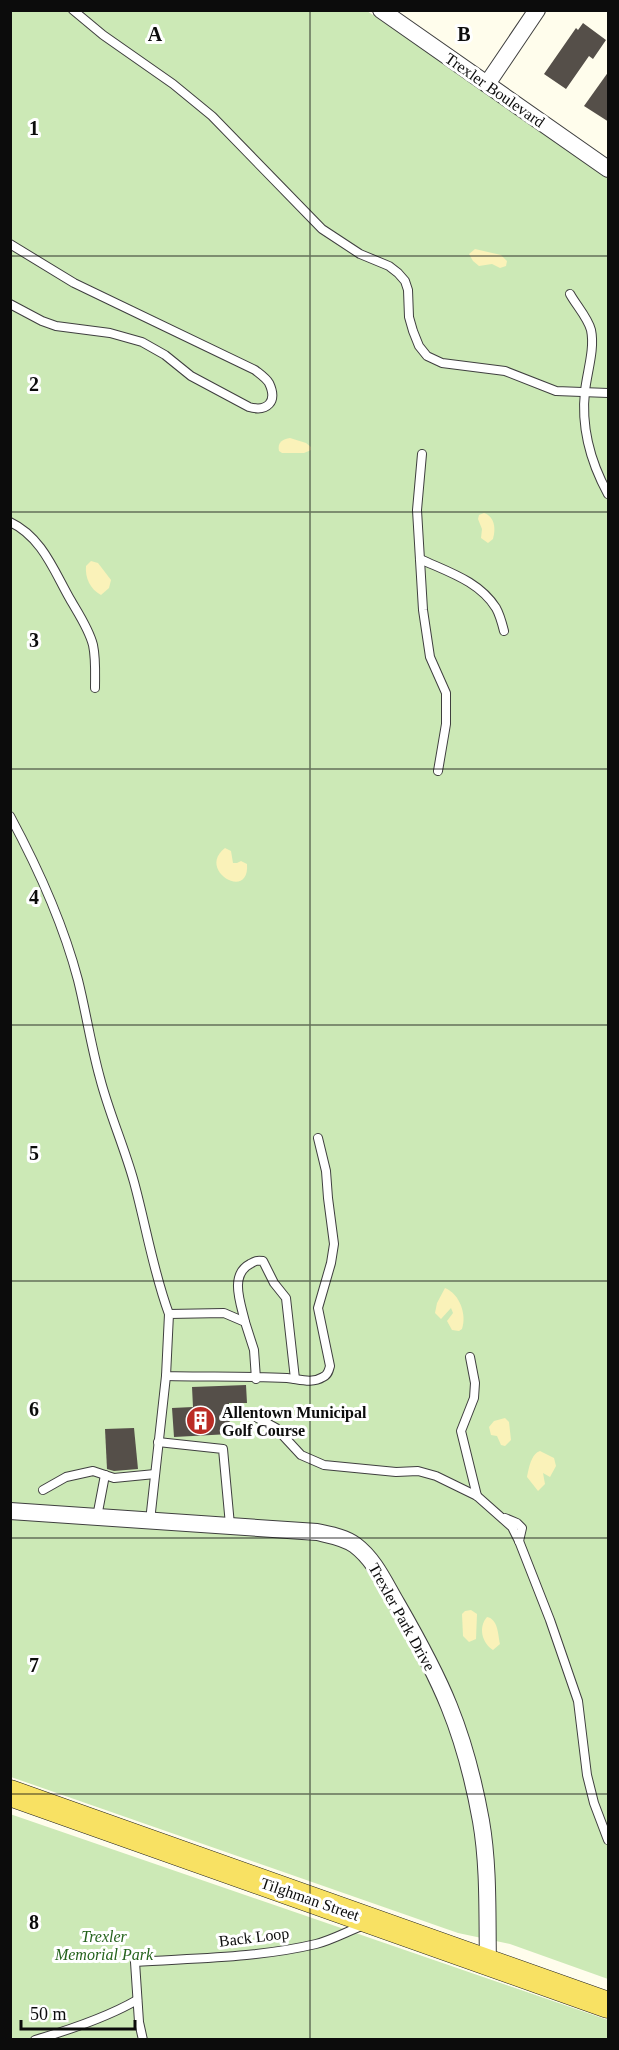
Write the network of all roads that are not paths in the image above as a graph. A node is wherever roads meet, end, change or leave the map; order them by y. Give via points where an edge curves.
1 (73, 10) edge
2 (381, 10) edge
3 (537, 10) edge
4 (487, 84) junction
5 (609, 169) edge
6 (10, 244) edge
7 (570, 294) dead end
8 (10, 304) edge
9 (585, 391) junction
10 (609, 393) edge
11 (422, 454) dead end
12 (609, 494) edge
13 (10, 522) edge
14 (420, 559) junction
15 (504, 631) dead end
16 (95, 688) dead end
17 (438, 771) dead end
18 (10, 816) edge
19 (318, 1138) dead end
20 (169, 1314) junction
21 (245, 1322) junction
22 (470, 1358) dead end
23 (166, 1376) junction
24 (256, 1379) junction
25 (295, 1379) junction
26 (252, 1415) dead end
27 (159, 1442) junction
28 (155, 1474) junction
29 (105, 1475) junction
30 (44, 1490) dead end
31 (477, 1496) junction
32 (10, 1511) edge
33 (97, 1517) junction
34 (150, 1521) junction
35 (230, 1525) junction
36 (10, 1793) edge
37 (609, 1840) edge
38 (372, 1921) junction
39 (488, 1963) junction
40 (137, 2000) junction
41 (609, 2005) edge
42 (35, 2040) edge
43 (144, 2040) edge

1 - 9 lane via 212,116 321,229 398,273 408,290 413,331 427,356 442,363 506,371 556,391
2 - 4 street, Trexler Boulevard
3 - 4 street
4 - 5 street, Trexler Boulevard
6 - 8 lane via 74,283 255,370 268,381 271,401 259,410 249,407 191,376 142,342 56,326
7 - 9 lane via 590,328
9 - 10 lane
9 - 12 lane via 586,434 600,479
11 - 14 lane via 417,510
13 - 16 lane via 24,531 57,571 93,644
14 - 15 lane via 482,591 496,609
14 - 17 lane via 430,657 446,693 446,724
18 - 20 lane via 40,877 72,960 100,1080 127,1156 147,1244
19 - 25 lane via 334,1244 318,1308 330,1366 324,1377 310,1381
20 - 21 lane via 224,1313
20 - 23 lane
21 - 24 lane via 254,1350
21 - 25 lane via 238,1277 243,1268 263,1261 286,1298
22 - 31 lane via 474,1398 461,1431
23 - 24 lane
23 - 27 lane
24 - 25 lane
26 - 31 lane via 276,1428 301,1455 324,1465 418,1472
27 - 28 lane
27 - 35 lane via 223,1449
28 - 29 lane via 114,1478
28 - 34 lane
29 - 30 lane via 93,1471 66,1478
29 - 33 lane
31 - 37 lane via 512,1527 519,1540 578,1701 587,1775
32 - 33 street, Trexler Park Drive
33 - 34 street, Trexler Park Drive
34 - 35 street, Trexler Park Drive
35 - 39 street, Trexler Park Drive via 339,1537 354,1544 376,1567 449,1706 471,1771 482,1823
36 - 38 main road, Tilghman Street
38 - 39 main road, Tilghman Street
38 - 40 lane, Back Loop via 318,1944 250,1954 135,1962
39 - 41 main road, Tilghman Street
40 - 42 lane
40 - 43 lane

